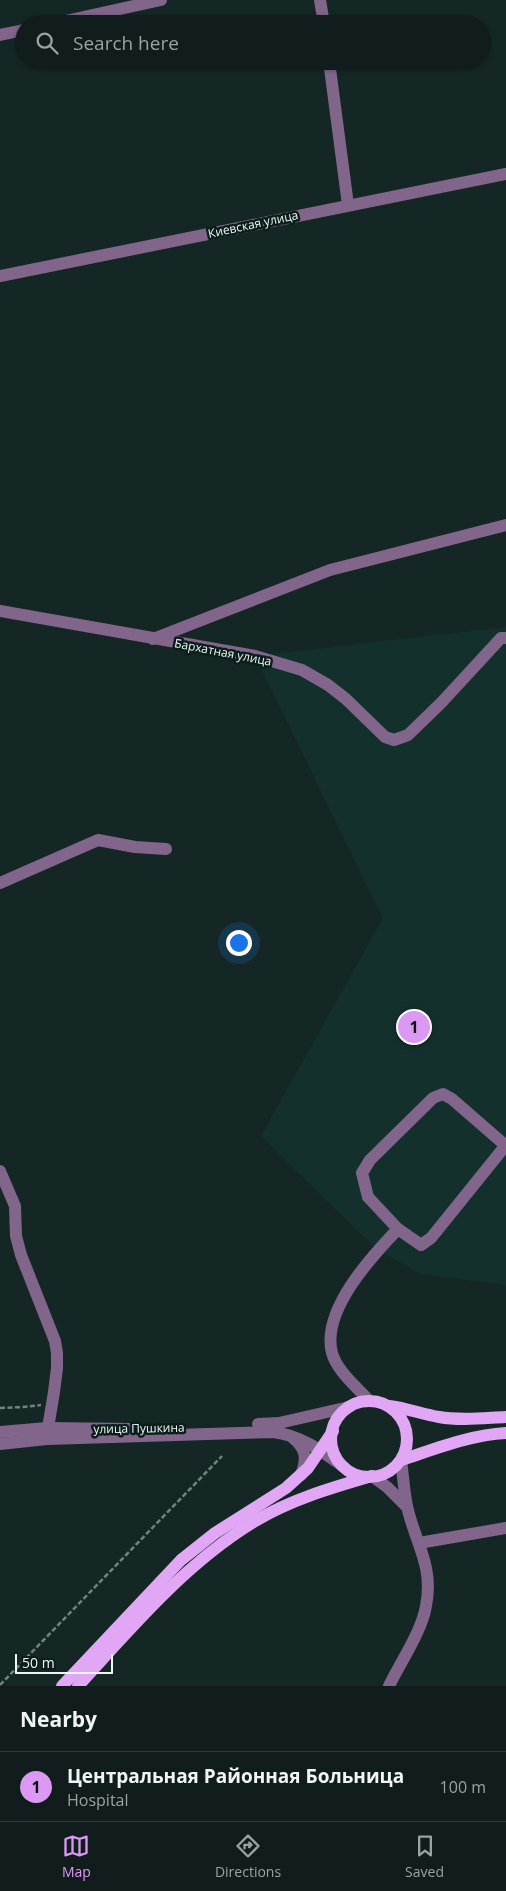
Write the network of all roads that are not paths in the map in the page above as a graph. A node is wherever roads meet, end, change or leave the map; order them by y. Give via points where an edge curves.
1 (161, 0) edge
2 (320, 0) edge
3 (93, 15) edge
4 (322, 15) edge
5 (15, 32) edge
6 (0, 35) edge
7 (330, 70) edge
8 (506, 174) edge
9 (348, 205) junction
10 (0, 276) edge
11 (506, 525) edge
12 (0, 611) edge
13 (503, 638) edge
14 (152, 639) junction
15 (166, 849) dead end
16 (0, 883) edge
17 (506, 1145) edge
18 (0, 1171) edge
19 (398, 1229) junction
20 (369, 1401) junction
21 (389, 1406) junction
22 (349, 1407) junction
23 (506, 1417) edge
24 (333, 1431) junction
25 (0, 1432) edge
26 (287, 1433) junction
27 (506, 1433) edge
28 (47, 1434) junction
29 (0, 1444) edge
30 (320, 1450) junction
31 (401, 1460) junction
32 (344, 1467) junction
33 (301, 1475) junction
34 (372, 1476) junction
35 (407, 1506) junction
36 (506, 1528) edge
37 (420, 1543) junction
38 (62, 1686) edge
39 (78, 1686) edge
40 (389, 1686) edge

1 - 3 street
2 - 4 street
5 - 6 street
7 - 9 street
8 - 9 street, Киевская улица
9 - 10 street, Киевская улица
11 - 14 street via 330,570
12 - 14 street, Бархатная улица
13 - 14 street, Бархатная улица via 408,735 394,740 385,737 328,685 302,670 254,656
15 - 16 street via 98,840
17 - 19 street via 432,1238 421,1245
17 - 19 street via 452,1099 443,1094 433,1098 370,1160 362,1173 368,1197
18 - 28 street via 15,1206 16,1236 22,1255 55,1341 57,1353
19 - 20 street via 342,1299 332,1322 332,1353
20 - 21 main road
20 - 22 main road
21 - 23 main road via 439,1417
21 - 31 main road via 396,1412 407,1437
22 - 24 main road via 336,1421
22 - 28 street, улица Пушкина via 279,1423
24 - 30 main road
24 - 32 main road via 334,1451
25 - 28 street, улица Пушкина
26 - 28 street
26 - 30 street
26 - 33 street via 304,1450 306,1460
27 - 31 main road via 445,1445
28 - 29 street
30 - 32 street
30 - 33 main road
31 - 34 main road via 390,1470
31 - 35 street
32 - 34 main road via 353,1473
33 - 38 main road via 280,1493 215,1533 181,1560
34 - 35 street
34 - 39 main road via 320,1491 252,1522 187,1571
35 - 37 street
36 - 37 street
37 - 40 street via 429,1580 426,1607

